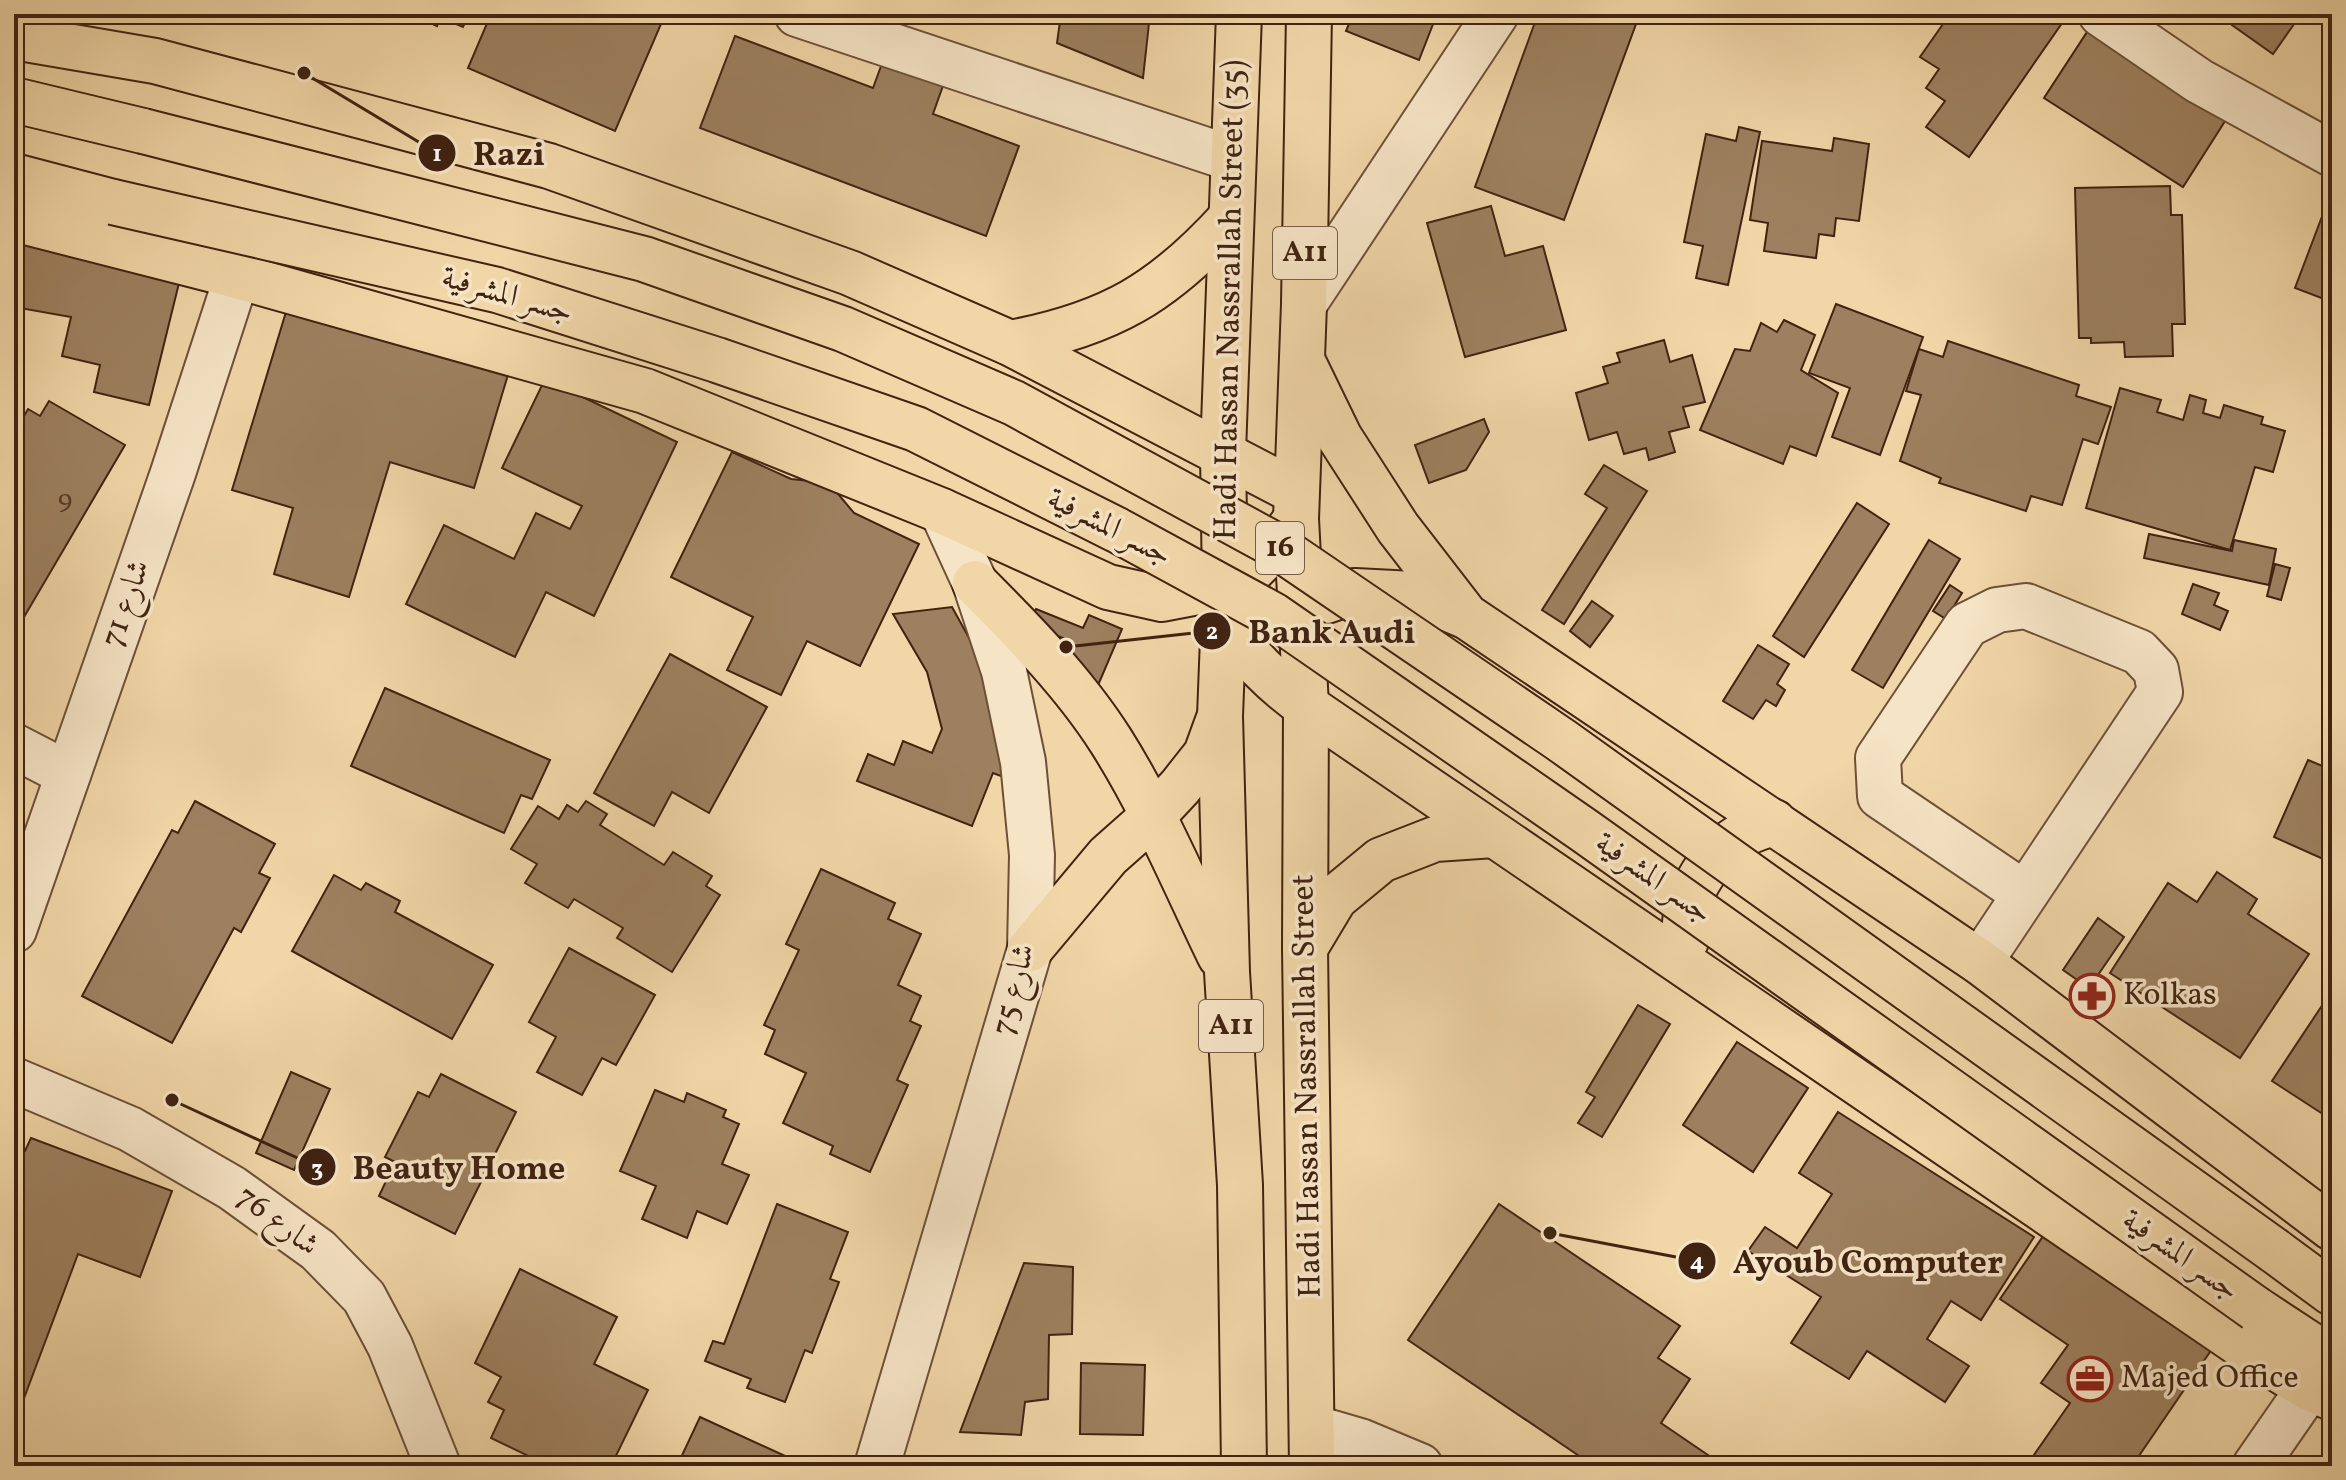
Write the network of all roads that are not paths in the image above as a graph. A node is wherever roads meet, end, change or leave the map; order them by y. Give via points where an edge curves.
1 (797, 14) edge
2 (1239, 14) edge
3 (1309, 14) edge
4 (1496, 14) edge
5 (2101, 14) edge
6 (14, 37) edge
7 (14, 100) edge
8 (2332, 154) edge
9 (1233, 159) junction
10 (14, 176) edge
11 (1231, 218) junction
12 (14, 219) edge
13 (237, 276) junction
14 (1304, 304) junction
15 (1010, 343) junction
16 (1301, 356) junction
17 (1223, 452) junction
18 (1296, 505) junction
19 (942, 511) junction
20 (975, 583) junction
21 (1224, 605) junction
22 (1301, 610) junction
23 (1466, 616) junction
24 (1249, 657) junction
25 (1306, 706) junction
26 (1220, 716) junction
27 (14, 746) edge
28 (68, 774) junction
29 (1152, 817) junction
30 (1774, 822) junction
31 (1494, 835) junction
32 (2025, 894) junction
33 (14, 930) edge
34 (1305, 948) junction
35 (1030, 949) junction
36 (1980, 962) junction
37 (1691, 970) junction
38 (1227, 972) junction
39 (14, 1080) edge
40 (2332, 1228) edge
41 (2332, 1293) edge
42 (2324, 1382) edge
43 (1312, 1446) edge
44 (438, 1466) edge
45 (877, 1466) edge
46 (1244, 1466) edge
47 (1420, 1466) edge
48 (2255, 1466) edge

1 - 9 street
2 - 9 main road, Hadi Hassan Nassrallah Street (35) / A11
3 - 14 main road, A11
4 - 14 street
5 - 8 street via 2199,81
6 - 15 main road via 155,61 549,166 850,273
7 - 41 main road, جسر المشرفية / 16, bridge via 644,259 843,329 1014,403 1273,544 1561,740
9 - 11 main road, Hadi Hassan Nassrallah Street (35) / A11
10 - 42 main road, جسر المشرفية / 16, bridge via 497,290 717,360 916,429 1117,530 1273,615 1585,831 2256,1309
11 - 15 main road via 1155,289 1109,315 1061,333
11 - 17 main road, Hadi Hassan Nassrallah Street (35) / A11
12 - 13 main road
13 - 19 main road via 645,391
13 - 28 street, شارع 71
14 - 16 main road, A11
15 - 17 main road
16 - 18 main road, A11
16 - 23 main road via 1340,438 1398,528
17 - 18 main road
17 - 21 main road, Hadi Hassan Nassrallah Street (35) / A11
18 - 21 main road via 1277,545
18 - 22 main road, A11
19 - 20 street, شارع 75
19 - 21 main road via 1108,587
20 - 29 main road via 1070,685 1111,741
20 - 35 street, شارع 75 via 1004,671 1023,762 1032,855
21 - 24 main road
21 - 26 main road, A11
22 - 23 main road via 1355,591 1413,594
22 - 24 main road via 1268,632
22 - 25 main road, A11
23 - 30 main road
24 - 25 main road
24 - 26 main road
25 - 31 main road
25 - 34 main road, Hadi Hassan Nassrallah Street / A11
26 - 29 main road via 1206,754
26 - 38 main road, A11
27 - 28 street
28 - 33 street, شارع 71
29 - 35 main road via 1108,856
29 - 38 main road
30 - 36 main road
30 - 37 main road via 1739,837 1710,861 1691,895 1684,933
31 - 34 main road via 1435,839 1381,860 1335,898
31 - 37 main road
32 - 32 street via 2160,692 2156,670 2139,652 2026,606 1997,610 1967,625 1878,758 1880,796
32 - 36 street
34 - 43 main road, Hadi Hassan Nassrallah Street / A11
35 - 45 street, شارع 75
36 - 40 main road
37 - 42 main road
38 - 46 main road, A11 via 1240,1185
39 - 44 street, شارع 76 via 130,1129 232,1188 318,1250 364,1297 390,1346
42 - 48 street
43 - 47 street via 1360,1441

